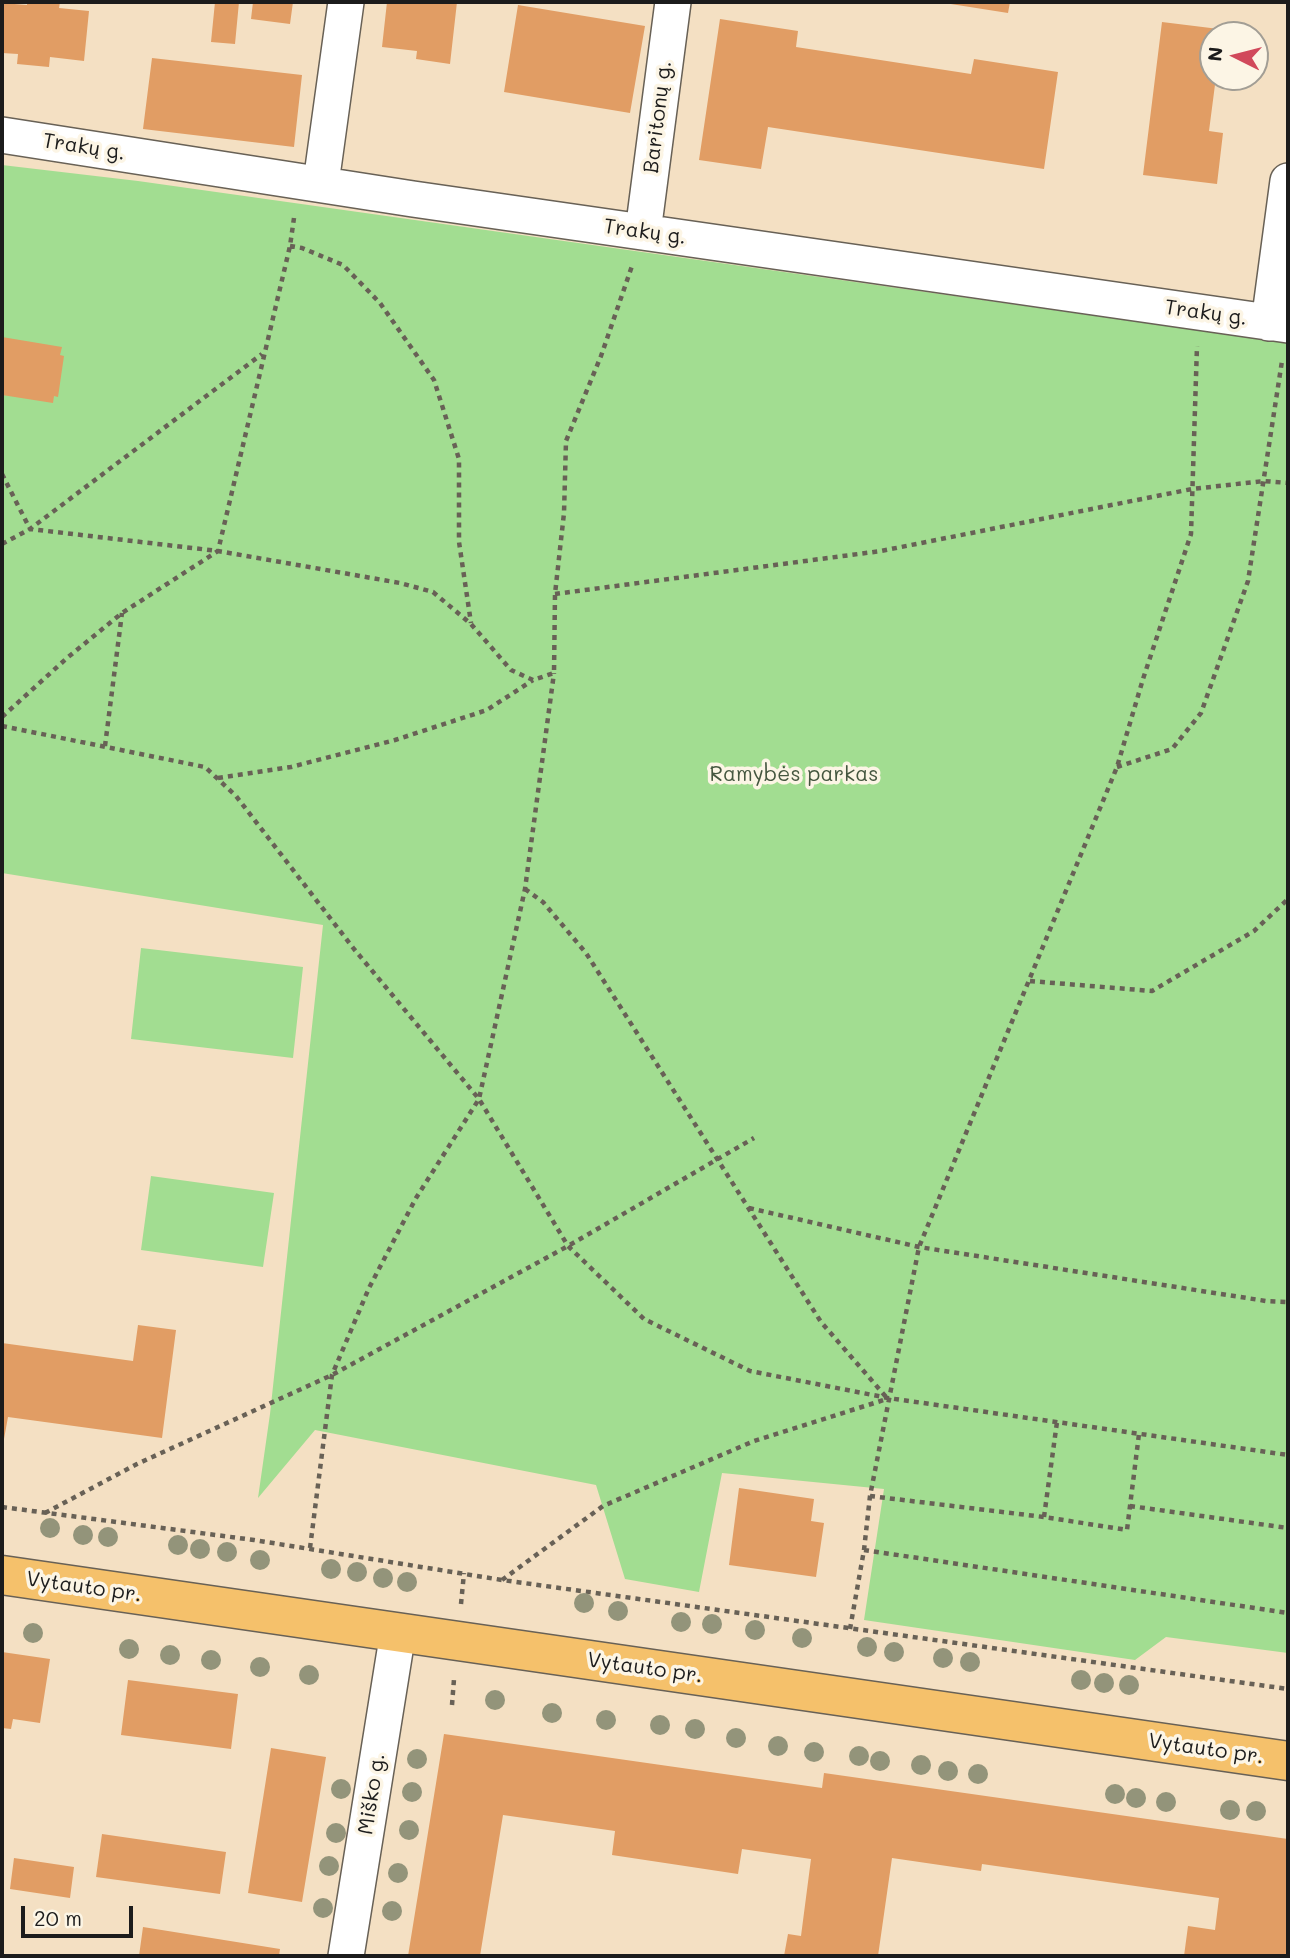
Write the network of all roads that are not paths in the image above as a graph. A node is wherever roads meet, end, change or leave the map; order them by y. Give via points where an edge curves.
1 (346, 2) edge
2 (673, 2) edge
3 (2, 135) edge
4 (1288, 181) edge
5 (310, 182) junction
6 (643, 232) junction
7 (1282, 324) edge
8 (2, 1575) edge
9 (398, 1632) junction
10 (1288, 1761) edge
11 (346, 1956) edge

1 - 5 street
2 - 6 street, Baritonų g.
3 - 5 street, Trakų g.
4 - 7 street
5 - 6 street, Trakų g.
6 - 7 street, Trakų g.
8 - 9 main road, Vytauto pr.
9 - 10 main road, Vytauto pr.
9 - 11 street, Miško g.

